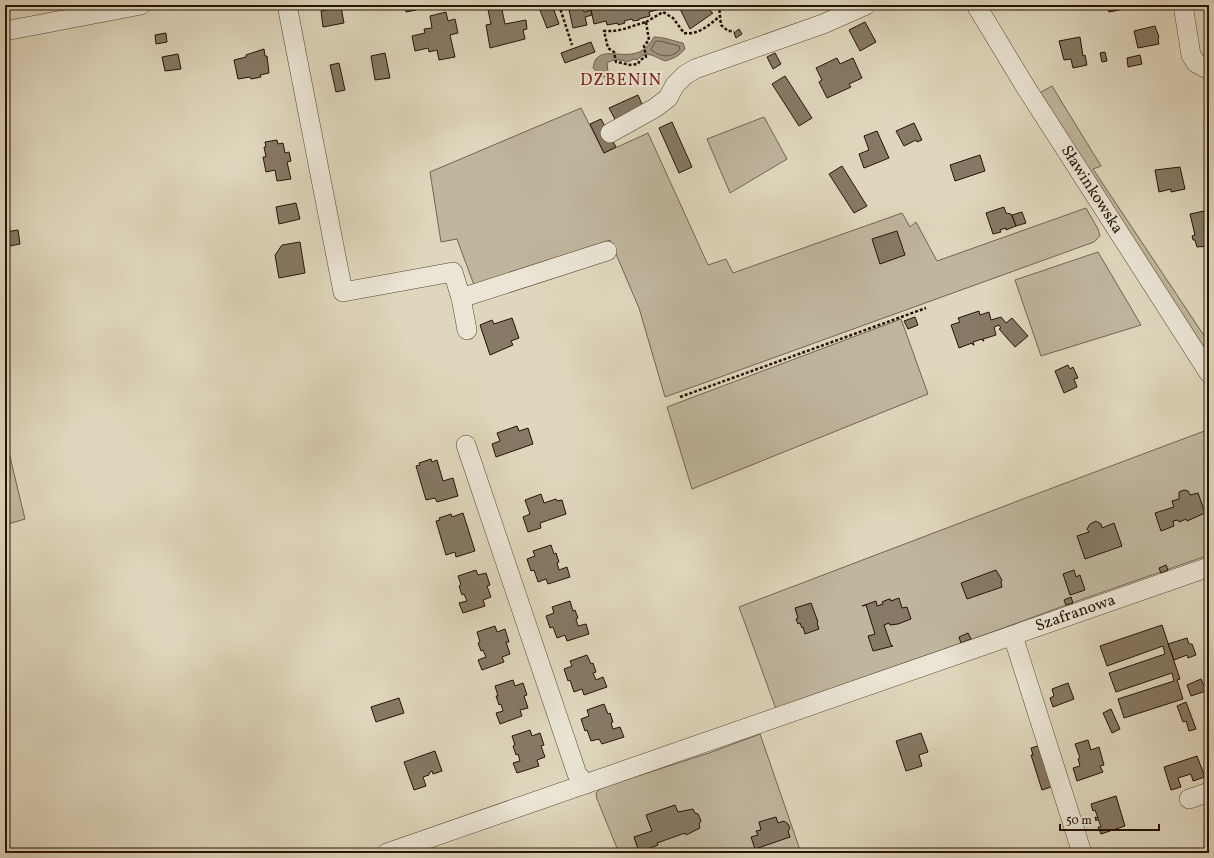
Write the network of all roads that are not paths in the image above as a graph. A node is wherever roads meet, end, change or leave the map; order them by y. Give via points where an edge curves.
1 (142, 5) edge
2 (287, 5) edge
3 (866, 5) edge
4 (976, 5) edge
5 (1183, 5) edge
6 (5, 31) edge
7 (1209, 70) edge
8 (610, 133) dead end
9 (607, 251) dead end
10 (461, 298) junction
11 (467, 330) dead end
12 (1209, 373) edge
13 (466, 445) dead end
14 (1209, 567) edge
15 (1013, 636) junction
16 (586, 784) junction
17 (1209, 792) edge
18 (1189, 800) dead end
19 (387, 853) edge
20 (1082, 853) edge

1 - 6 street
2 - 10 street via 343,292 453,272
3 - 8 street via 823,24 695,69 685,75 675,85 668,98 655,108
4 - 12 street, Sławinkowska
5 - 7 street via 1191,55 1196,63
9 - 10 street
10 - 11 street
13 - 16 street via 577,774
14 - 15 street, Szafranowa
15 - 16 street, Szafranowa
15 - 20 street
16 - 19 street, Szafranowa
17 - 18 street

